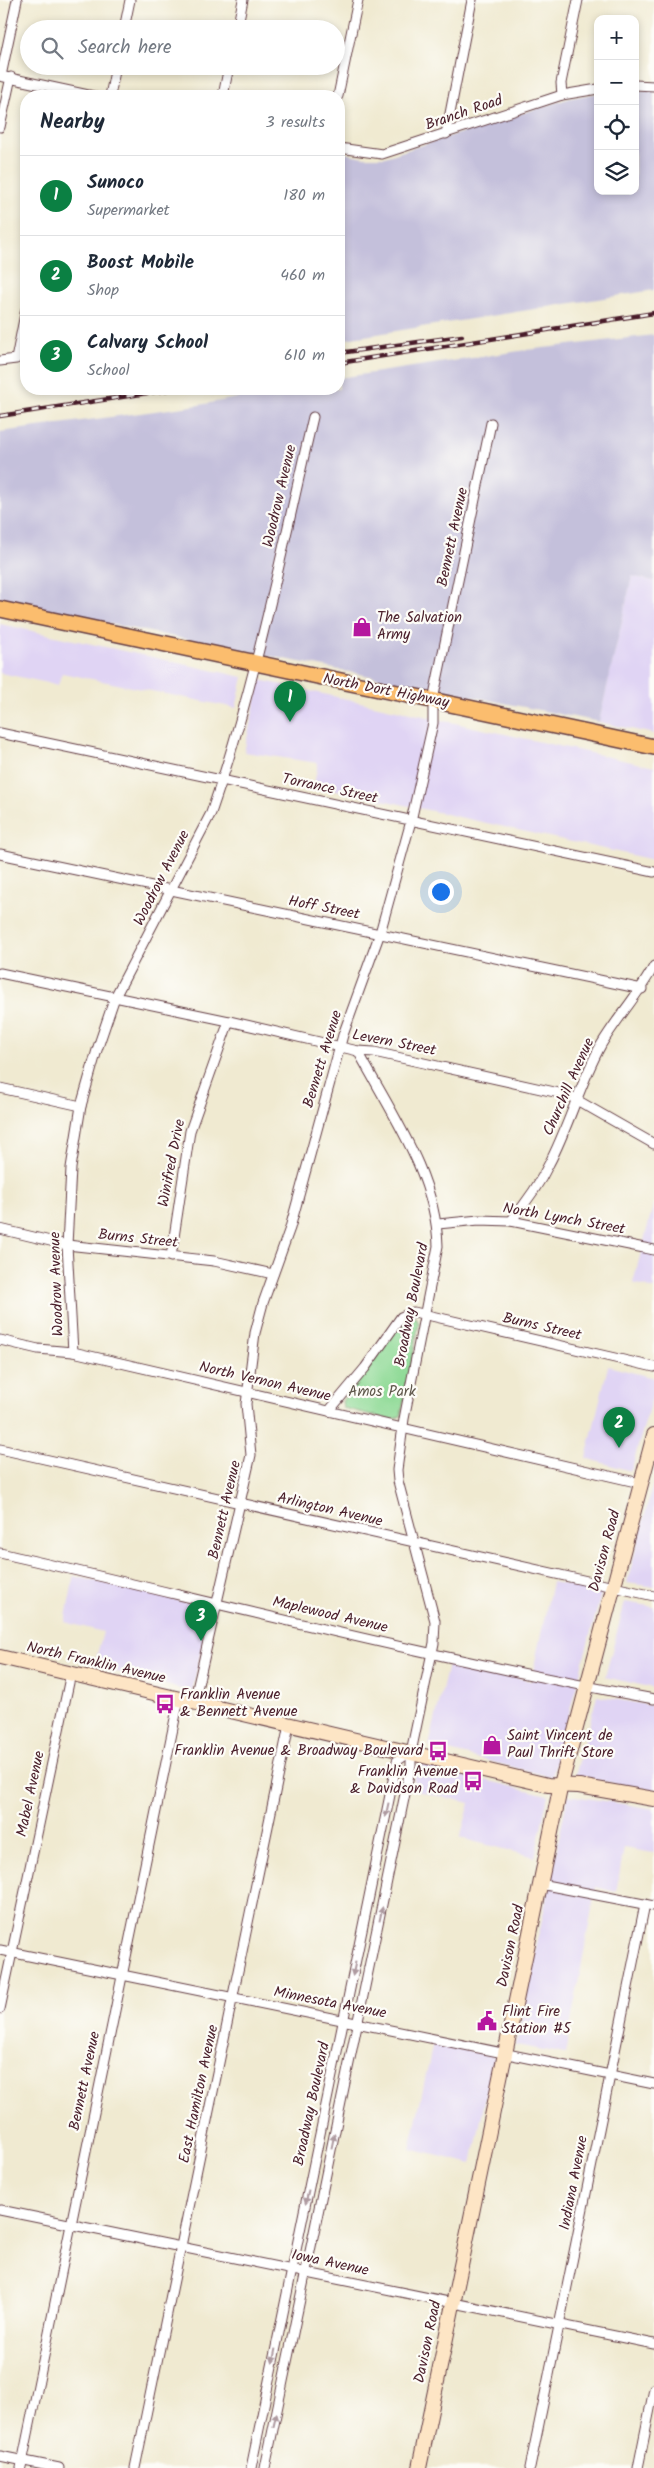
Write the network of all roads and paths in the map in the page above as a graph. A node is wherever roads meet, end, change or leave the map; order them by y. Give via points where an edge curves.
1 (17, 0) edge
2 (130, 0) edge
3 (243, 0) edge
4 (358, 0) edge
5 (472, 0) edge
6 (578, 0) edge
7 (126, 20) edge
8 (239, 20) edge
9 (345, 62) edge
10 (114, 75) edge
11 (228, 75) edge
12 (342, 75) edge
13 (4, 76) edge
14 (639, 85) edge
15 (654, 86) edge
16 (55, 90) edge
17 (111, 90) edge
18 (224, 90) edge
19 (339, 90) edge
20 (594, 90) edge
21 (562, 95) junction
22 (0, 127) edge
23 (446, 134) junction
24 (345, 149) edge
25 (20, 339) edge
26 (0, 361) edge
27 (312, 417) dead end
28 (491, 423) dead end
29 (0, 609) edge
30 (255, 664) junction
31 (434, 700) junction
32 (0, 733) edge
33 (654, 747) edge
34 (222, 781) junction
35 (410, 821) junction
36 (0, 854) edge
37 (654, 872) edge
38 (171, 891) junction
39 (380, 933) junction
40 (654, 966) edge
41 (0, 973) edge
42 (642, 989) junction
43 (115, 998) junction
44 (229, 1021) junction
45 (340, 1046) junction
46 (358, 1052) junction
47 (0, 1088) edge
48 (576, 1099) junction
49 (81, 1106) junction
50 (654, 1144) edge
51 (511, 1221) junction
52 (438, 1224) junction
53 (0, 1229) edge
54 (67, 1245) junction
55 (654, 1250) edge
56 (171, 1257) junction
57 (273, 1274) junction
58 (424, 1314) junction
59 (0, 1340) edge
60 (73, 1352) junction
61 (654, 1367) edge
62 (247, 1393) junction
63 (329, 1411) junction
64 (403, 1428) junction
65 (654, 1438) edge
66 (0, 1449) edge
67 (640, 1483) junction
68 (241, 1504) junction
69 (414, 1543) junction
70 (0, 1553) edge
71 (612, 1587) junction
72 (654, 1596) edge
73 (218, 1603) junction
74 (432, 1652) junction
75 (0, 1657) edge
76 (71, 1673) junction
77 (586, 1687) junction
78 (179, 1699) junction
79 (654, 1699) edge
80 (194, 1702) junction
81 (289, 1725) junction
82 (410, 1752) junction
83 (560, 1784) junction
84 (654, 1799) edge
85 (540, 1884) junction
86 (649, 1905) edge
87 (0, 1950) edge
88 (12, 1952) junction
89 (122, 1974) junction
90 (234, 1998) junction
91 (0, 2009) edge
92 (344, 2019) junction
93 (358, 2022) junction
94 (505, 2052) junction
95 (609, 2075) junction
96 (654, 2084) edge
97 (0, 2210) edge
98 (70, 2225) junction
99 (181, 2247) junction
100 (292, 2269) junction
101 (306, 2272) junction
102 (453, 2302) junction
103 (559, 2324) junction
104 (654, 2344) edge
105 (267, 2389) junction
106 (654, 2389) edge
107 (282, 2392) junction
108 (0, 2456) edge
109 (21, 2464) edge
110 (59, 2468) edge
111 (135, 2468) edge
112 (250, 2468) edge
113 (265, 2468) edge
114 (419, 2468) edge
115 (530, 2468) edge
116 (638, 2468) edge

1 - 13 street
2 - 7 street
3 - 8 street
4 - 9 street
5 - 23 street
6 - 21 street via 560,83
10 - 17 street
11 - 18 street
12 - 19 street
13 - 16 street
13 - 22 street
14 - 15 street
20 - 21 street, Branch Road
21 - 23 street, Branch Road
23 - 24 street, Branch Road via 382,154
25 - 26 street via 16,359
27 - 30 street, Woodrow Avenue
28 - 31 street, Bennett Avenue
29 - 30 main road, North Dort Highway
30 - 31 main road, North Dort Highway
30 - 34 street, Woodrow Avenue
31 - 33 main road, North Dort Highway
31 - 35 street, Bennett Avenue via 433,722
32 - 34 street, Torrance Street
34 - 35 street, Torrance Street
34 - 38 street, Woodrow Avenue via 211,813
35 - 37 street, Torrance Street
35 - 39 street, Bennett Avenue
36 - 38 street, Hoff Street
38 - 39 street, Hoff Street
38 - 43 street, Woodrow Avenue
39 - 42 street, Hoff Street
39 - 45 street, Bennett Avenue
40 - 42 street, Churchill Avenue
41 - 43 street, Levern Street
42 - 48 street, Churchill Avenue via 602,1045
43 - 44 street, Levern Street
43 - 49 street, Woodrow Avenue
44 - 45 street, Levern Street
44 - 56 street, Winifred Drive via 190,1131
45 - 46 street, Levern Street
45 - 57 street, Bennett Avenue via 290,1228
46 - 48 street, Levern Street via 374,1052 524,1083
46 - 52 street, Broadway Boulevard via 418,1164 431,1194
47 - 49 street
48 - 50 street, Levern Street
48 - 51 street, Churchill Avenue via 550,1163 530,1198
49 - 54 street, Woodrow Avenue via 71,1168
51 - 52 street, North Lynch Street
51 - 55 street, North Lynch Street
52 - 58 street, Broadway Boulevard via 438,1246
53 - 54 street, Burns Street
54 - 56 street, Burns Street
54 - 60 street, Woodrow Avenue
56 - 57 street, Burns Street via 214,1260
57 - 62 street, Bennett Avenue via 255,1333
58 - 61 street, Burns Street
58 - 63 street via 414,1312 401,1317 366,1368
58 - 64 street, Broadway Boulevard
59 - 60 street, North Vernon Avenue via 38,1349
60 - 62 street, North Vernon Avenue
62 - 63 street, North Vernon Avenue
62 - 68 street, Bennett Avenue via 251,1455
63 - 64 street, North Vernon Avenue
64 - 67 street, North Vernon Avenue
64 - 69 street, Broadway Boulevard via 398,1481
65 - 67 main road, Davison Road
66 - 68 street, Arlington Avenue
67 - 71 main road, Davison Road
68 - 69 street, Arlington Avenue
68 - 73 street, Bennett Avenue
69 - 71 street, Arlington Avenue
69 - 74 street, Broadway Boulevard via 435,1621
70 - 73 street, Maplewood Avenue
71 - 72 street, Arlington Avenue
71 - 77 main road, Davison Road
73 - 74 street, Maplewood Avenue
73 - 80 street, Bennett Avenue
74 - 77 street, Maplewood Avenue
74 - 82 street, Broadway Boulevard
75 - 76 main road, North Franklin Avenue
76 - 78 main road, North Franklin Avenue
76 - 88 street, Mabel Avenue
77 - 79 street, Maplewood Avenue
77 - 83 main road, Davison Road
78 - 80 main road, North Franklin Avenue
78 - 89 street, Bennett Avenue
80 - 81 main road, North Franklin Avenue
81 - 82 main road, North Franklin Avenue
81 - 90 street, East Hamilton Avenue
82 - 83 main road, North Franklin Avenue via 548,1785
82 -> 92 street, Broadway Boulevard via 397,1761
93 -> 82 street, Broadway Boulevard via 411,1765
83 - 84 main road, North Franklin Avenue
83 - 85 main road, Davison Road
85 - 86 street
85 - 94 main road, Davison Road
86 - 95 street, Indiana Avenue
87 - 88 street, Minnesota Avenue
88 - 89 street, Minnesota Avenue
88 - 91 street, Mabel Avenue
89 - 90 street, Minnesota Avenue
89 - 98 street, Bennett Avenue
90 - 92 street, Minnesota Avenue
90 - 99 street, East Hamilton Avenue
92 - 93 street, Minnesota Avenue
92 -> 100 street, Broadway Boulevard
93 - 94 street, Minnesota Avenue
101 -> 93 street, Broadway Boulevard
94 - 95 street, Minnesota Avenue
94 - 102 main road, Davison Road
95 - 96 street, Minnesota Avenue
95 - 103 street, Indiana Avenue
97 - 98 street, Iowa Avenue
98 - 99 street, Iowa Avenue
98 - 109 street, Bennett Avenue
99 - 100 street, Iowa Avenue
99 - 111 street, East Hamilton Avenue
100 - 101 street, Iowa Avenue
100 -> 105 street, Broadway Boulevard
101 - 102 street, Iowa Avenue
101 - 107 street, Broadway Boulevard
102 - 103 street, Iowa Avenue
102 - 114 main road, Davison Road
103 - 104 street, Iowa Avenue
103 - 115 street, Indiana Avenue
105 - 107 street
105 - 112 street, Broadway Boulevard
106 - 116 street
113 -> 107 street, Broadway Boulevard
108 - 109 street
109 - 110 street

